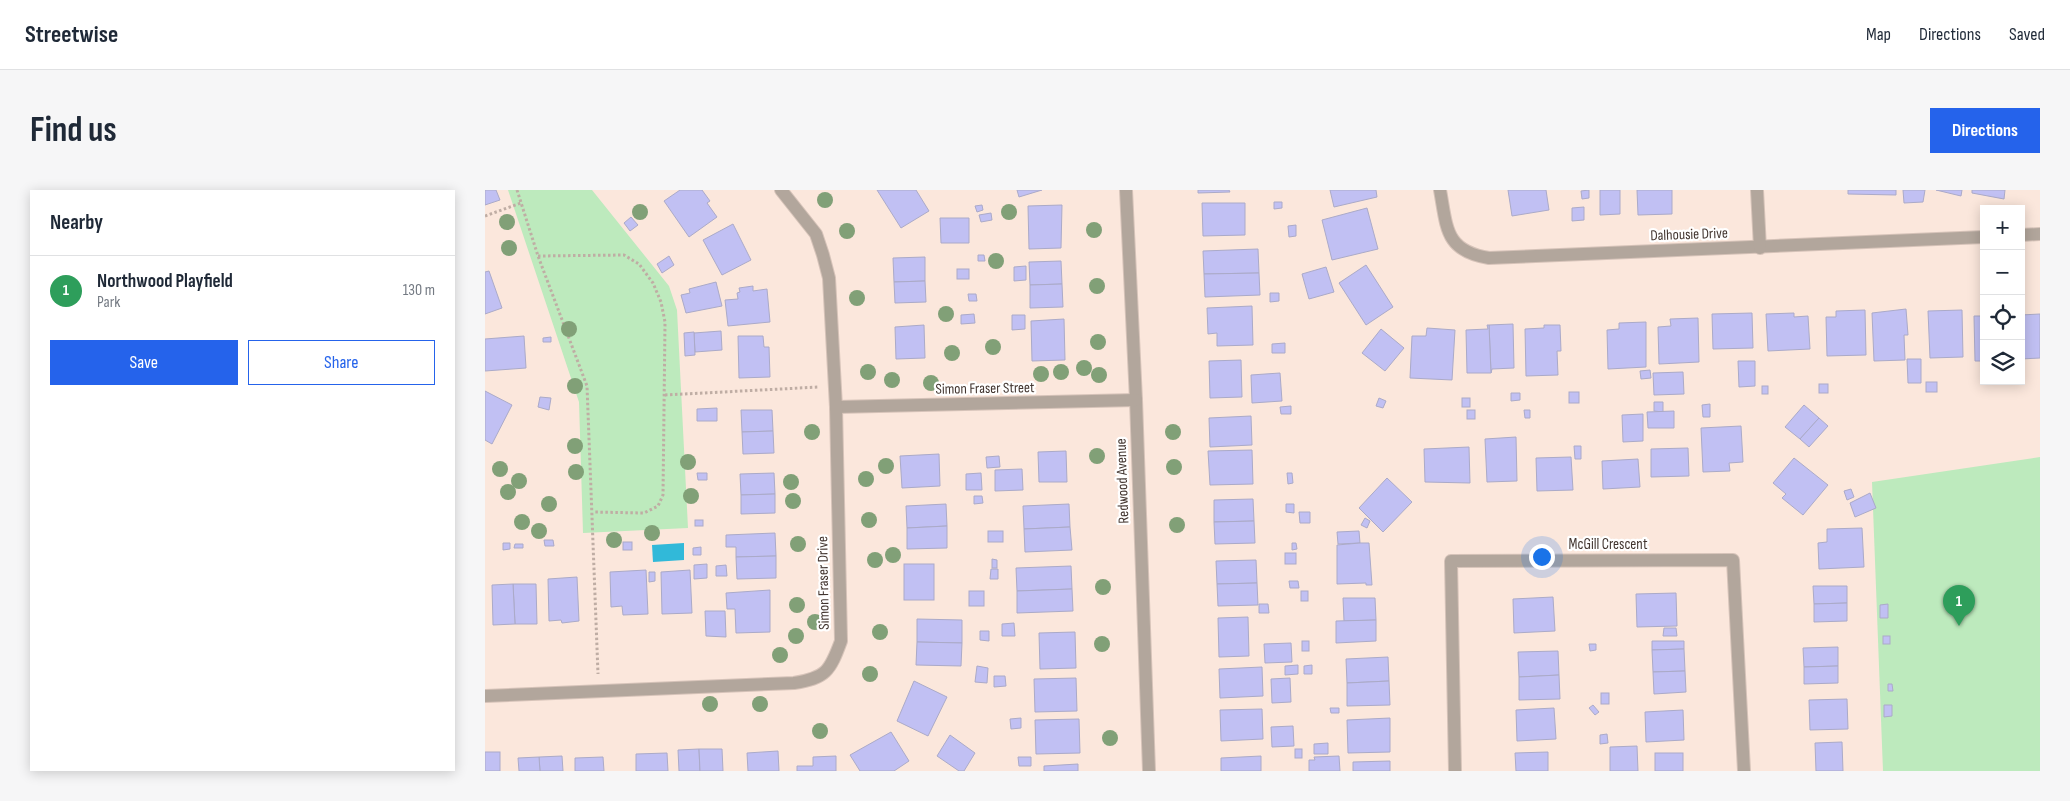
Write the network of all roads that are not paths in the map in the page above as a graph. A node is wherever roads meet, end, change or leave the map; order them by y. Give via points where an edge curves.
1 (781, 190) edge
2 (1126, 190) edge
3 (1440, 190) edge
4 (1757, 190) edge
5 (2040, 234) edge
6 (2025, 235) edge
7 (1980, 237) edge
8 (1759, 248) junction
9 (1136, 400) junction
10 (836, 407) junction
11 (485, 696) edge
12 (1149, 771) edge
13 (1455, 771) edge
14 (1744, 771) edge

1 - 10 street, Simon Fraser Drive via 816,234 829,278
2 - 9 street, Redwood Avenue
3 - 8 street, Dalhousie Drive via 1452,239 1461,250 1475,256
4 - 8 street
5 - 6 street
7 - 8 street, Dalhousie Drive
9 - 10 street, Simon Fraser Street
9 - 12 street, Redwood Avenue
10 - 11 street, Simon Fraser Drive via 841,641 833,664 814,680
13 - 14 street, McGill Crescent via 1451,561 1723,560 1733,560

